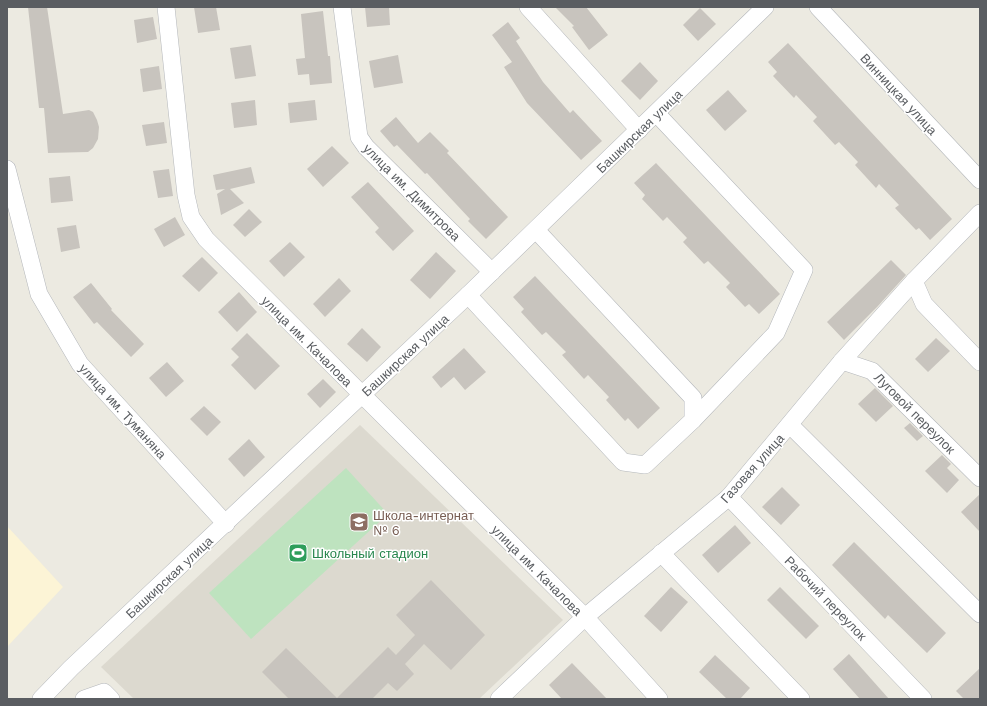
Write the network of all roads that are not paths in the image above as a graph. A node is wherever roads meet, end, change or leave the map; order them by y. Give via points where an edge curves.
1 (166, 7) edge
2 (342, 7) edge
3 (528, 7) edge
4 (765, 7) edge
5 (818, 7) edge
6 (657, 114) junction
7 (639, 130) junction
8 (7, 169) edge
9 (980, 180) edge
10 (980, 213) edge
11 (536, 230) junction
12 (492, 272) junction
13 (914, 281) junction
14 (468, 295) junction
15 (842, 361) junction
16 (980, 362) edge
17 (362, 395) junction
18 (693, 420) junction
19 (790, 425) junction
20 (980, 478) edge
21 (729, 497) junction
22 (226, 524) junction
23 (661, 553) junction
24 (980, 614) edge
25 (585, 618) junction
26 (41, 699) edge
27 (84, 699) edge
28 (111, 699) edge
29 (499, 699) edge
30 (659, 699) edge
31 (801, 699) edge
32 (923, 699) edge

1 - 17 street, улица им. Качалова via 186,195 191,217 206,239
2 - 12 street, улица им. Димитрова via 358,137
3 - 7 street
4 - 6 street, Башкирская улица
5 - 9 street, Винницкая улица
6 - 7 street, Башкирская улица
6 - 18 street via 804,270 776,333
7 - 11 street, Башкирская улица
8 - 22 street, улица им. Туманяна via 38,294 80,364
10 - 13 street, Газовая улица
11 - 12 street, Башкирская улица
11 - 18 street via 693,398
12 - 14 street, Башкирская улица
13 - 15 street, Газовая улица
13 - 16 street via 924,304
14 - 17 street, Башкирская улица
14 - 18 street via 623,462 645,465
15 - 19 street, Газовая улица
15 - 20 street, Луговой переулок via 872,371
17 - 22 street, Башкирская улица
17 - 25 street, улица им. Качалова
19 - 21 street, Газовая улица
19 - 24 street
21 - 23 street, Газовая улица
21 - 32 street, Рабочий переулок
22 - 26 street, Башкирская улица
23 - 25 street, Газовая улица
23 - 31 street
25 - 29 street, Газовая улица
25 - 30 street, улица им. Качалова
27 - 28 street via 104,692

